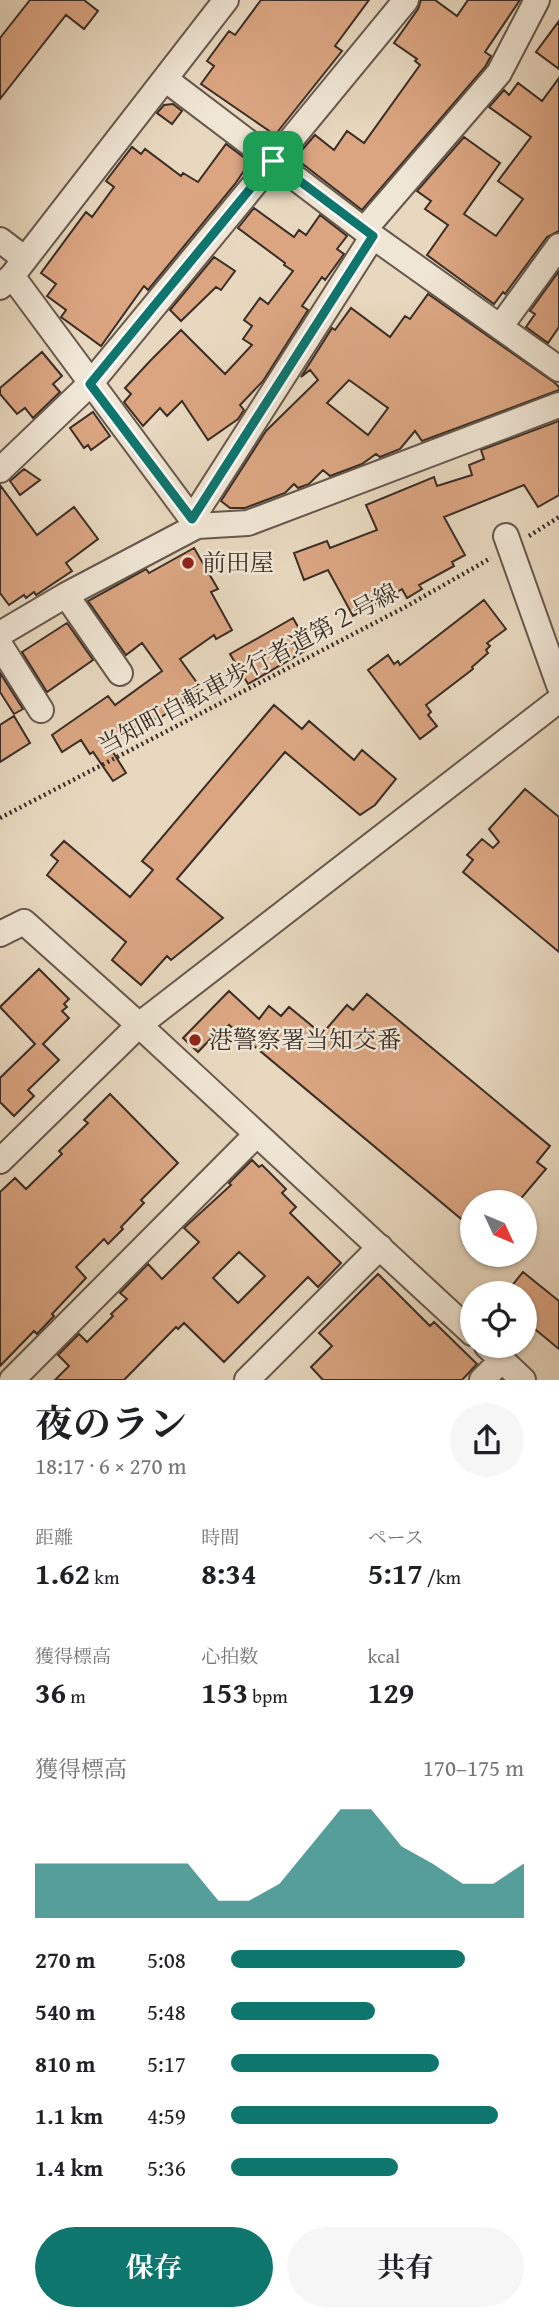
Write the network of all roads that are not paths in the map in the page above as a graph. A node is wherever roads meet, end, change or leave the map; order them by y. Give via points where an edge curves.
1 (226, 0) edge
2 (406, 0) edge
3 (537, 0) edge
4 (165, 79) junction
5 (273, 161) junction
6 (369, 233) junction
7 (0, 240) edge
8 (559, 246) edge
9 (12, 274) edge
10 (500, 327) junction
11 (559, 369) edge
12 (90, 384) junction
13 (559, 405) edge
14 (0, 470) edge
15 (194, 522) junction
16 (508, 541) road end
17 (66, 595) junction
18 (0, 634) edge
19 (0, 645) edge
20 (120, 673) dead end
21 (559, 685) edge
22 (559, 700) edge
23 (41, 710) dead end
24 (0, 934) edge
25 (139, 1025) junction
26 (257, 1134) junction
27 (0, 1161) edge
28 (380, 1247) junction
29 (460, 1322) edge
30 (492, 1358) edge
31 (499, 1358) edge
32 (12, 1380) edge
33 (247, 1380) edge
34 (482, 1380) edge
35 (523, 1380) edge

1 - 4 street
2 - 5 street
3 - 6 street via 499,73
4 - 5 street
4 - 9 street
5 - 6 street
5 - 12 street
6 - 10 street
6 - 15 street
7 - 9 street
8 - 10 street
9 - 12 street
10 - 11 street
12 - 14 street
12 - 15 street
13 - 15 street via 248,523
15 - 17 street
16 - 21 street
17 - 18 street
17 - 20 street
19 - 23 street
22 - 25 street
24 - 25 street via 24,922
25 - 26 street
25 - 27 street
26 - 28 street
26 - 32 street
28 - 29 street
28 - 33 street
30 - 34 street
31 - 35 street

